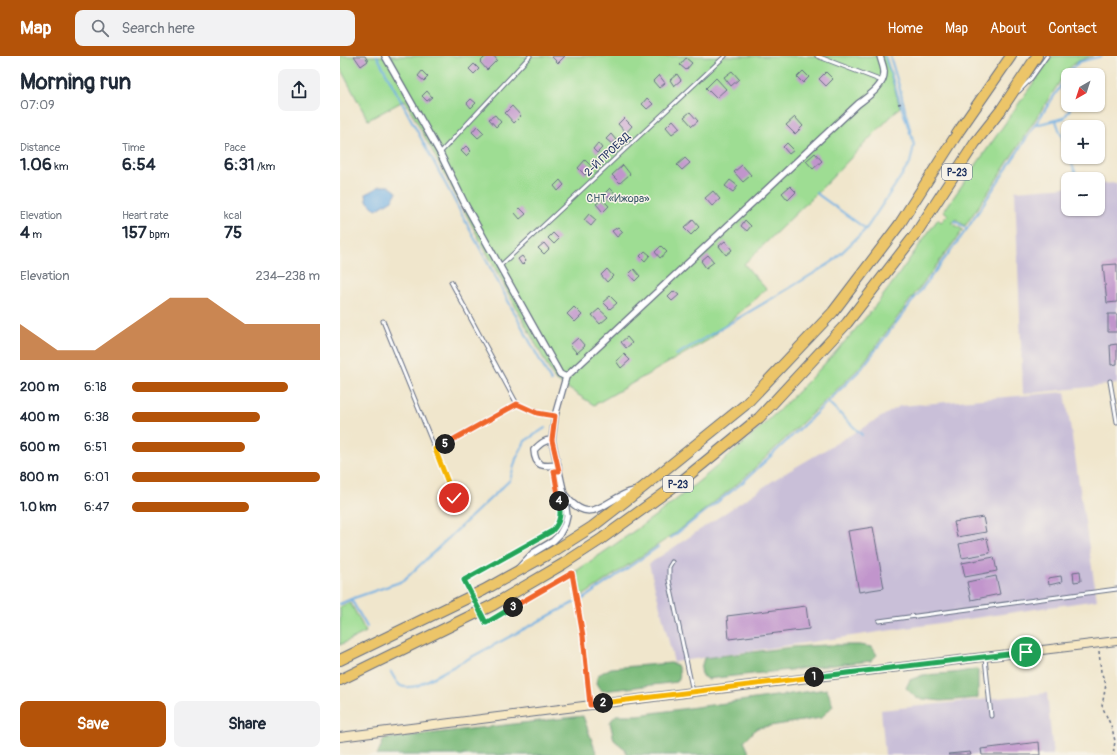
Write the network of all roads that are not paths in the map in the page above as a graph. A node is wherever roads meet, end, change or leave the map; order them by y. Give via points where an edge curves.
1 (385, 56) edge
2 (530, 56) edge
3 (725, 56) edge
4 (816, 56) edge
5 (880, 56) edge
6 (1011, 56) edge
7 (1037, 56) edge
8 (1047, 56) edge
9 (882, 81) junction
10 (1001, 110) junction
11 (440, 153) junction
12 (500, 266) junction
13 (451, 282) dead end
14 (384, 321) dead end
15 (566, 377) junction
16 (1110, 381) dead end
17 (517, 404) junction
18 (555, 416) junction
19 (1117, 422) edge
20 (552, 440) junction
21 (435, 449) junction
22 (558, 465) junction
23 (641, 490) junction
24 (564, 494) junction
25 (454, 498) dead end
26 (672, 562) dead end
27 (514, 574) junction
28 (1117, 589) edge
29 (879, 621) dead end
30 (1117, 641) edge
31 (985, 657) junction
32 (340, 660) edge
33 (340, 680) edge
34 (693, 692) junction
35 (991, 716) dead end
36 (340, 737) edge

1 - 11 street
2 - 11 lane
3 - 12 lane, 2-Й ПРОЕЗД
4 - 9 lane
5 - 9 street via 885,73
6 - 23 highway, Р-23 via 899,224 833,312 745,405
7 - 10 highway, Р-23
8 - 10 lane via 1030,80
9 - 15 street
10 - 33 highway, Р-23 via 915,235 847,323 759,418 683,480 563,564 493,605
11 - 12 street
12 - 15 street via 560,374
13 - 17 lane
14 - 21 lane
15 - 18 street
16 - 19 lane
17 - 18 lane via 537,413
17 - 21 lane
18 - 20 street
20 - 22 street
20 - 22 street via 538,445 534,450 535,458 543,466
21 - 25 lane
22 - 24 street
23 - 24 street via 625,493 607,505 591,511 574,505
23 - 27 highway, Р-23 via 592,527
24 - 27 street via 567,516 560,534 533,553
26 - 34 lane via 669,567 669,580
27 - 32 highway, Р-23
28 - 29 lane
30 - 31 street
31 - 34 street
31 - 35 lane
34 - 36 street

